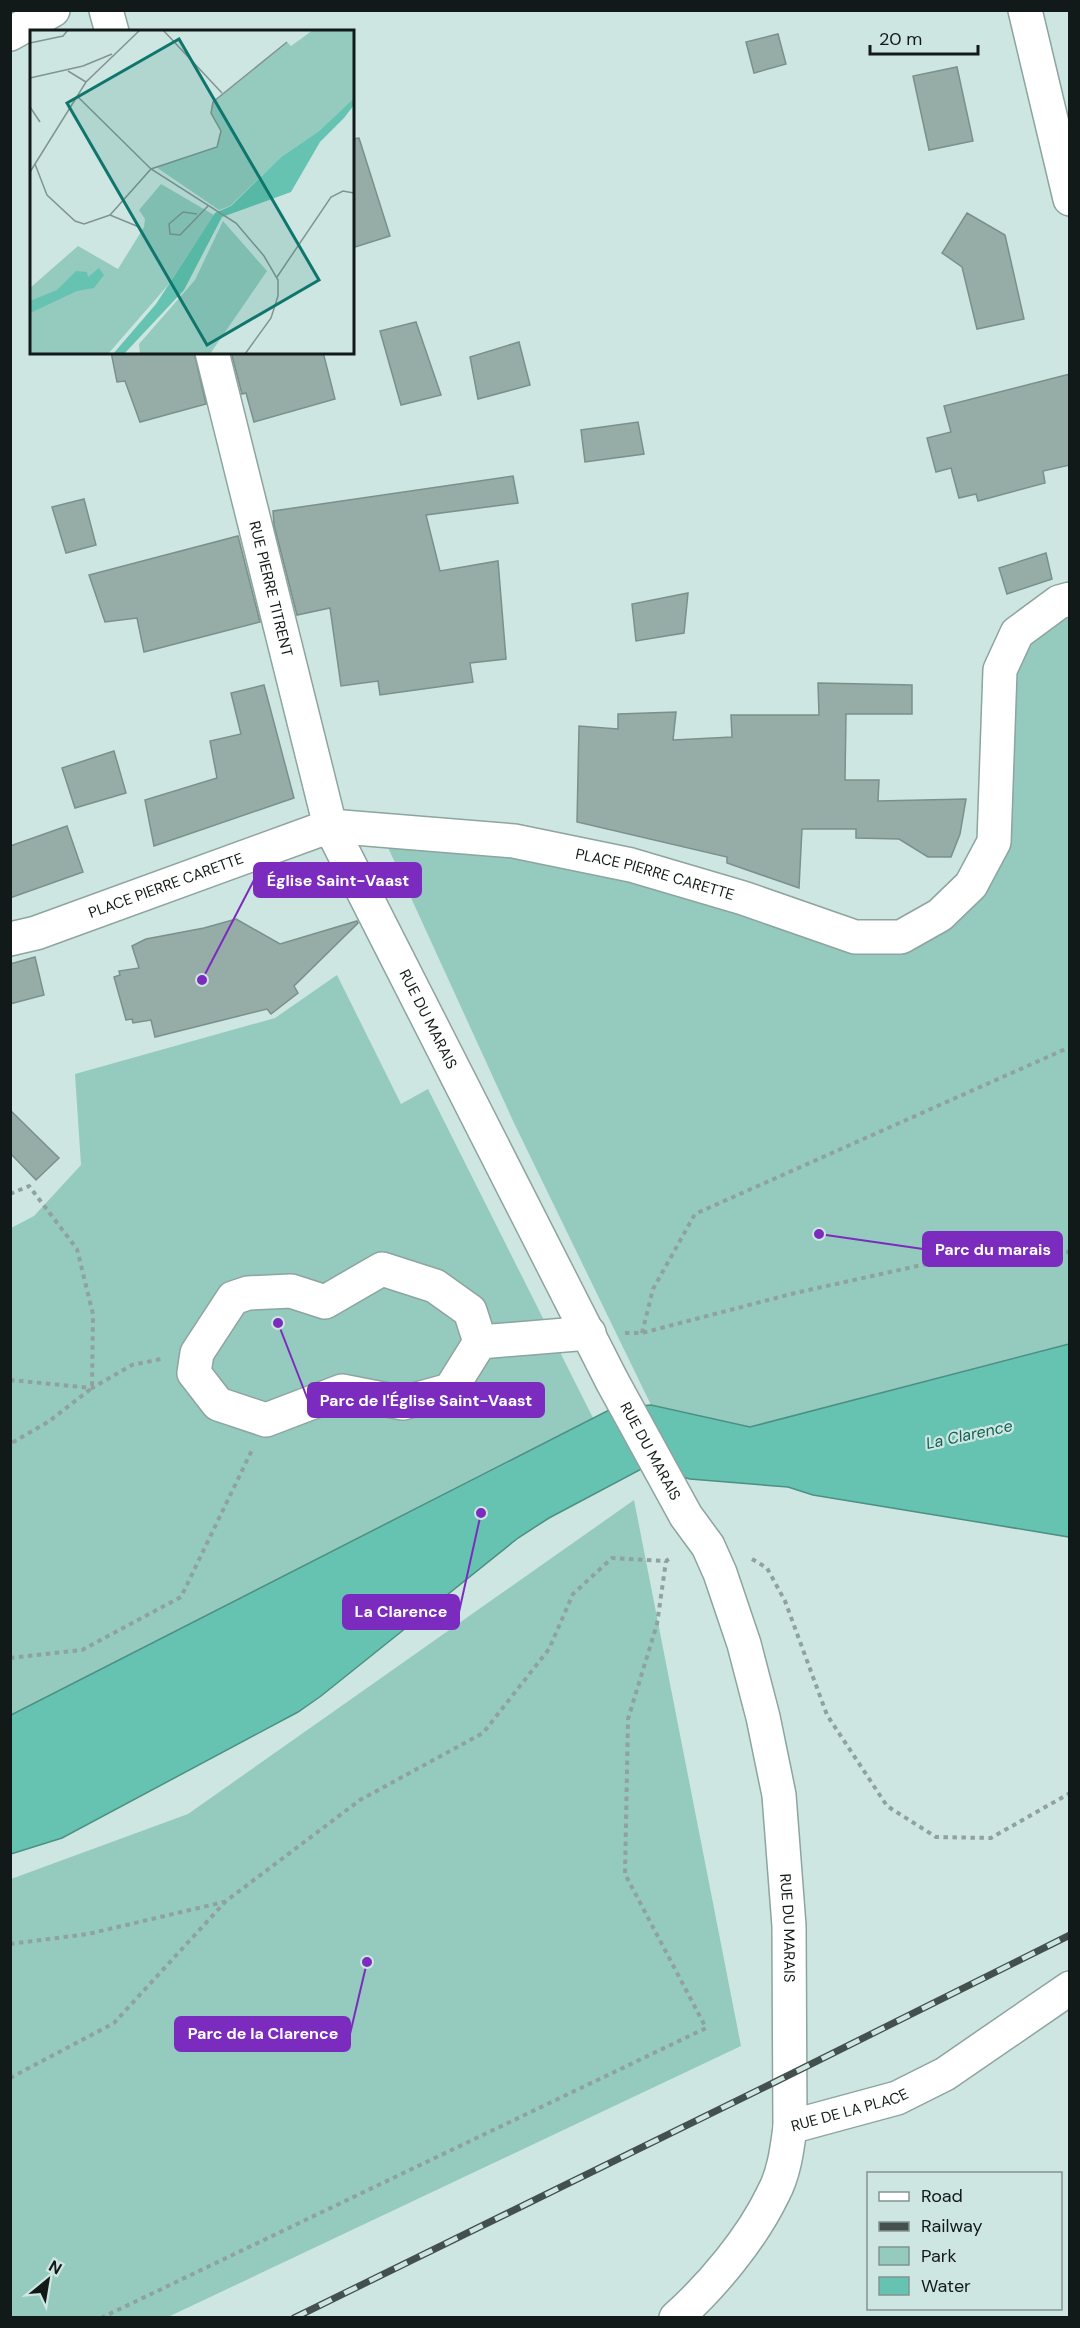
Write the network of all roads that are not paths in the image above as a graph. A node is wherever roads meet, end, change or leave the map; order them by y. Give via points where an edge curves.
1 (53, 10) edge
2 (105, 10) edge
3 (1025, 10) edge
4 (111, 30) edge
5 (10, 34) edge
6 (1070, 199) edge
7 (212, 354) edge
8 (1070, 599) edge
9 (330, 826) junction
10 (10, 939) edge
11 (589, 1333) junction
12 (480, 1342) junction
13 (1070, 1988) edge
14 (790, 2127) junction
15 (676, 2318) edge

1 - 5 street
2 - 4 street
3 - 6 street
7 - 9 street, RUE PIERRE TITRENT
8 - 9 street, PLACE PIERRE CARETTE via 1059,602 1017,633 1000,670 994,842 971,885 940,915 901,937 855,938 743,898 631,865 514,841
9 - 10 street, PLACE PIERRE CARETTE
9 - 11 street, RUE DU MARAIS
11 - 12 street
11 - 14 street, RUE DU MARAIS via 686,1516 708,1546 744,1644 763,1717 778,1795 789,1926
12 - 12 street via 450,1390 403,1403 342,1391 266,1420 218,1404 194,1373 197,1353 233,1298 249,1293 291,1291 325,1302 382,1269 435,1286 470,1311
13 - 14 street, RUE DE LA PLACE via 945,2074 897,2098
14 - 15 street, RUE DE LA PLACE via 786,2158 774,2194 720,2272

